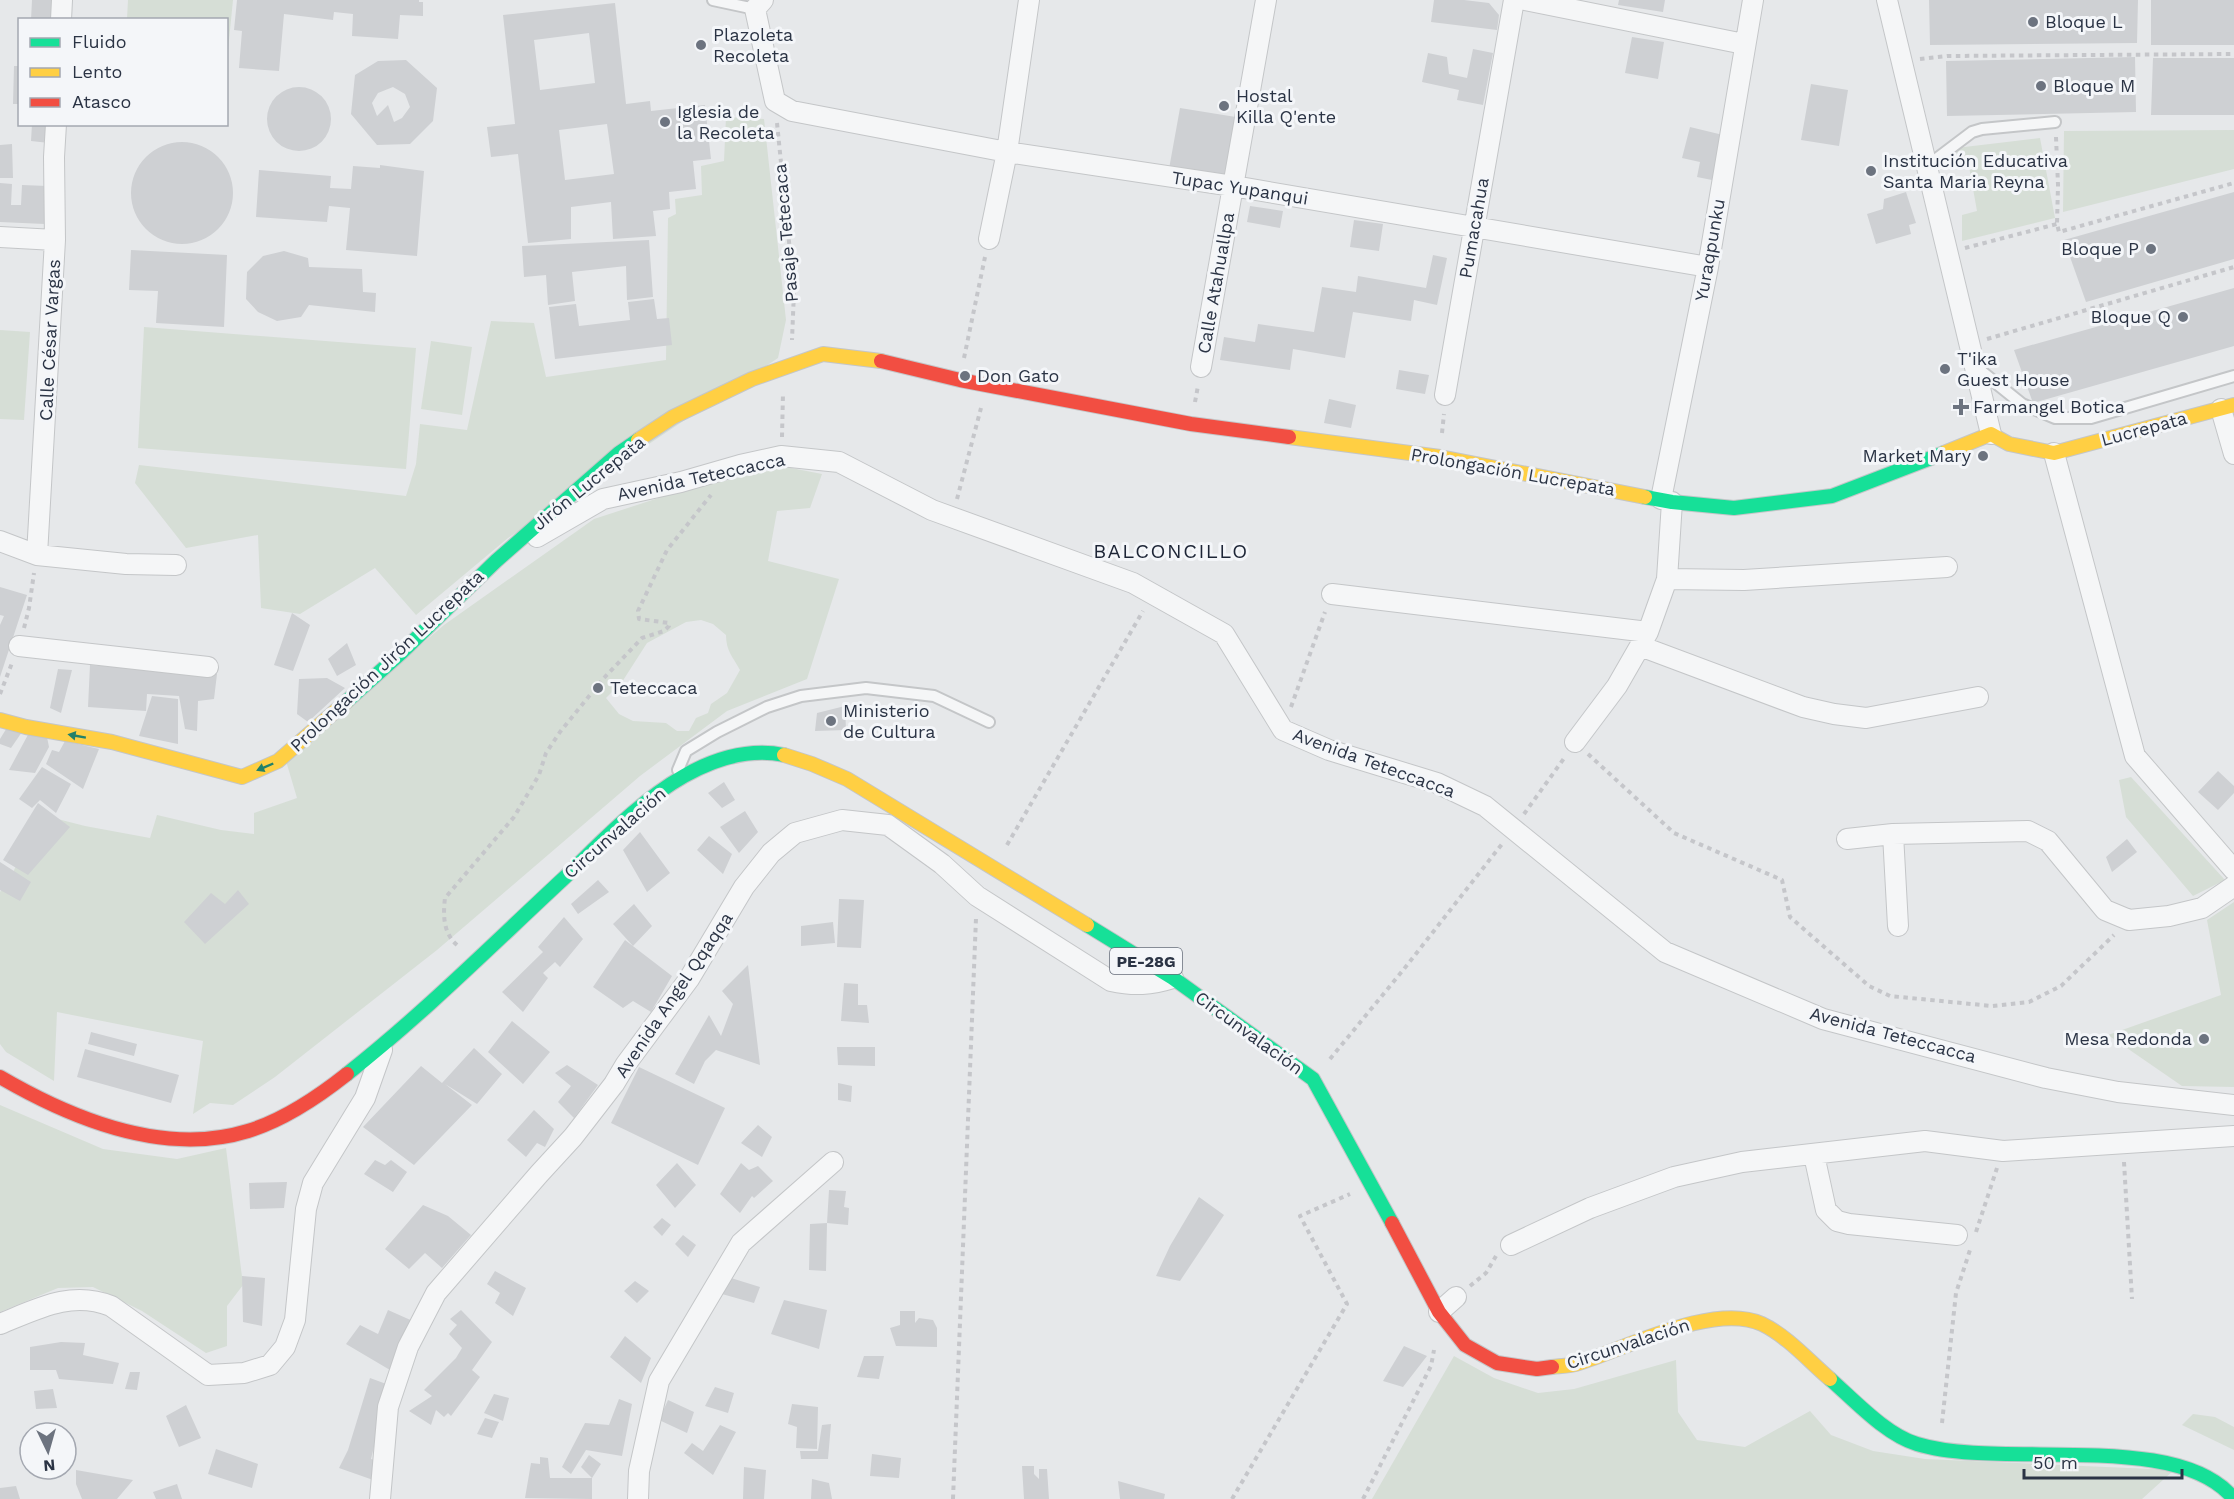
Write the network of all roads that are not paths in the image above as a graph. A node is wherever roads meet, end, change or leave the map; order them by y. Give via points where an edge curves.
1 (62, 0) edge
2 (713, 0) edge
3 (1029, 0) edge
4 (1266, 0) edge
5 (1514, 0) edge
6 (1526, 0) edge
7 (1753, 0) edge
8 (1887, 0) edge
9 (759, 4) edge
10 (61, 18) edge
11 (1744, 44) junction
12 (2055, 122) road end
13 (56, 126) edge
14 (1007, 152) junction
15 (1927, 166) junction
16 (1233, 186) junction
17 (1474, 229) junction
18 (0, 237) edge
19 (989, 239) road end
20 (55, 240) junction
21 (1708, 267) junction
22 (1974, 365) junction
23 (1201, 367) road end
24 (2234, 376) edge
25 (960, 380) joint
26 (1445, 395) road end
27 (2228, 407) edge
28 (1991, 434) junction
29 (2054, 453) junction
30 (2234, 454) edge
31 (1667, 501) junction
32 (0, 541) edge
33 (37, 555) junction
34 (496, 561) junction
35 (176, 565) dead end
36 (1947, 567) dead end
37 (1667, 579) junction
38 (1332, 594) road end
39 (1644, 639) junction
40 (19, 646) dead end
41 (208, 667) dead end
42 (1978, 697) dead end
43 (0, 720) edge
44 (989, 722) dead end
45 (1575, 742) road end
46 (674, 782) junction
47 (1893, 834) junction
48 (1847, 839) dead end
49 (2234, 870) edge
50 (2234, 886) edge
51 (1898, 926) dead end
52 (1173, 978) junction
53 (384, 1045) junction
54 (0, 1077) edge
55 (2234, 1105) edge
56 (2234, 1136) edge
57 (1814, 1155) junction
58 (833, 1162) dead end
59 (1968, 1239) road end
60 (1511, 1245) road end
61 (1456, 1297) road end
62 (1439, 1312) junction
63 (0, 1324) edge
64 (380, 1499) edge
65 (638, 1499) edge
66 (2234, 1499) edge

1 - 10 street
2 - 9 lane
3 - 14 street
4 - 16 street, Calle Atahuallpa
5 - 17 street, Pumacahua
6 - 11 street
7 - 11 street, Yuraqpunku
8 - 15 street
9 - 14 street, Tupac Yupanqui via 775,101 792,111
11 - 21 street, Yuraqpunku
12 - 15 lane via 1972,132
13 - 20 street, Calle César Vargas
14 - 16 street, Tupac Yupanqui
14 - 19 street
15 - 22 street
16 - 17 street, Tupac Yupanqui
16 - 23 street, Calle Atahuallpa
17 - 21 street, Tupac Yupanqui
17 - 26 street, Pumacahua
18 - 20 street
20 - 33 street, Calle César Vargas
21 - 31 street, Yuraqpunku
22 - 24 lane via 2022,404 2055,418 2091,418
22 - 28 street
25 - 31 main road, Prolongación Lucrepata via 1191,423 1440,457
25 - 34 main road, Jirón Lucrepata via 894,363 823,354 752,378 673,417 619,453
27 - 29 main road, Lucrepata
27 - 30 street
28 - 29 main road via 2009,444
28 - 31 main road, Prolongación Lucrepata via 1833,496 1734,508
29 - 49 street via 2135,756
31 - 37 street, Yuraqpunku
32 - 33 street
33 - 35 street
34 -> 43 main road, Prolongación Jirón Lucrepata via 402,652 278,761 242,777 112,742
34 - 55 street, Avenida Teteccacca via 603,499 781,456 839,462 932,510 1133,583 1224,634 1283,730 1329,750 1437,783 1485,806 1665,952 1823,1018 2046,1078 2118,1092
36 - 37 street via 1744,580
37 - 39 street, Yuraqpunku
38 - 39 street
39 - 42 street via 1803,707 1834,714 1866,718
39 - 45 street, Yuraqpunku via 1617,686
40 - 41 street
44 - 46 lane via 934,696 866,688 801,696 757,712 686,751
46 - 52 main road, Circunvalación / PE-28G via 698,769 750,753 772,752 804,760 847,779
46 - 53 main road, Circunvalación / PE-28G via 625,820
47 - 48 street
47 - 50 street via 2028,831 2048,841 2105,910 2129,920 2202,908
47 - 51 street
52 - 62 main road, Circunvalación / PE-28G via 1313,1079
52 - 64 street, Avenida Angel Qqaqqa via 1154,984 1111,981 977,896 942,864 888,825 842,820 795,833 771,853 744,886 689,979 573,1137 436,1293 408,1347 388,1407
53 - 54 main road, Circunvalación / PE-28G via 308,1102 246,1132 219,1137 178,1138 125,1132 27,1094
53 - 63 street via 365,1098 313,1183 306,1209 295,1320 285,1347 270,1365 244,1373 208,1375 97,1300 53,1303
56 - 57 street via 2003,1151 1925,1141
57 - 59 street via 1826,1210 1837,1221
57 - 60 street via 1742,1162 1674,1177 1590,1208
58 - 65 street via 741,1243 658,1381 639,1471
61 - 62 street
62 - 66 main road, Circunvalación / PE-28G via 1465,1345 1497,1363 1537,1369 1576,1364 1695,1322 1735,1317 1762,1324 1784,1339 1885,1426 1915,1443 1998,1455 2163,1461 2191,1469 2226,1489

